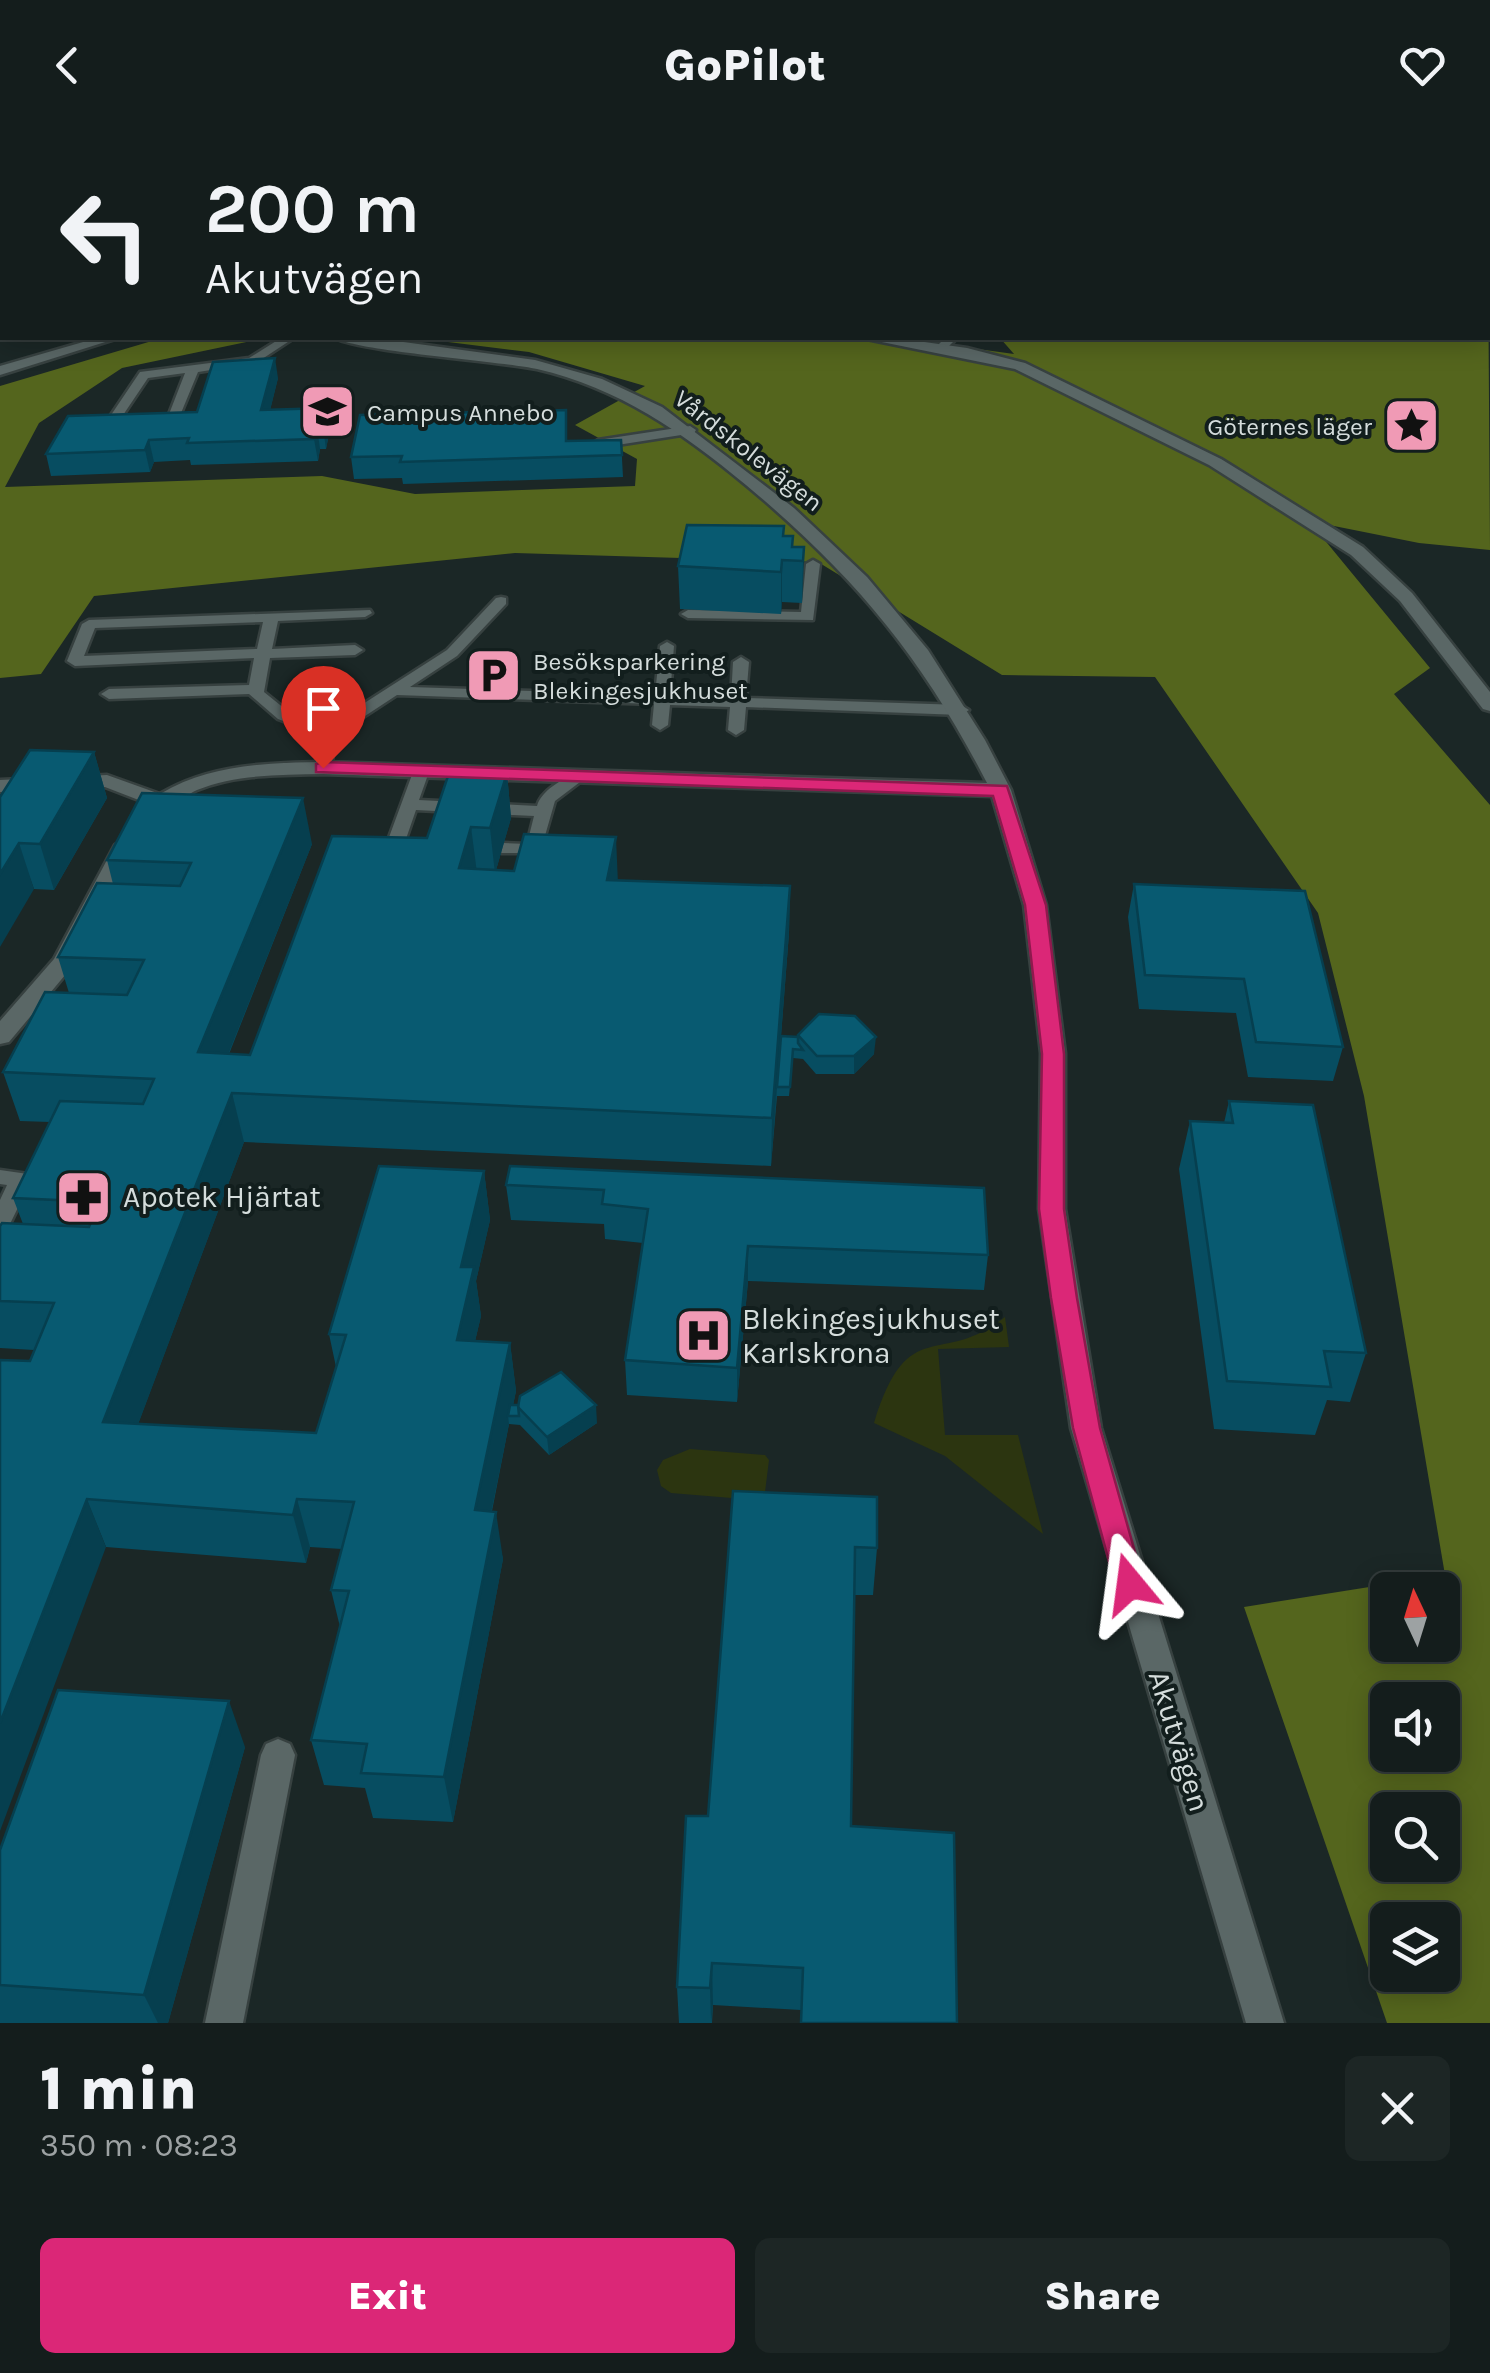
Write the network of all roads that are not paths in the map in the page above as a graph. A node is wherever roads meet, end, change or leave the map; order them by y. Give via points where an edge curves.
1 (104, 340) edge
2 (285, 340) edge
3 (359, 340) edge
4 (908, 340) edge
5 (946, 342) edge
6 (193, 368) junction
7 (0, 371) edge
8 (85, 422) edge
9 (170, 427) edge
10 (690, 430) junction
11 (578, 448) edge
12 (794, 564) edge
13 (814, 564) junction
14 (847, 564) junction
15 (501, 601) dead end
16 (365, 613) dead end
17 (688, 614) edge
18 (272, 617) junction
19 (667, 646) dead end
20 (354, 650) dead end
21 (264, 654) junction
22 (741, 662) dead end
23 (256, 688) junction
24 (399, 691) junction
25 (108, 694) dead end
26 (664, 698) junction
27 (738, 702) junction
28 (1490, 705) edge
29 (961, 710) junction
30 (660, 725) dead end
31 (736, 730) dead end
32 (328, 733) junction
33 (323, 768) junction
34 (420, 772) junction
35 (576, 779) junction
36 (0, 786) edge
37 (1001, 790) junction
38 (161, 801) junction
39 (409, 805) junction
40 (544, 811) junction
41 (502, 848) edge
42 (388, 864) edge
43 (0, 1036) edge
44 (0, 1176) edge
45 (0, 1222) edge
46 (278, 1755) dead end
47 (224, 2023) edge
48 (1265, 2023) edge

1 - 7 street
2 - 6 lane via 252,361
3 - 10 street, Vårdskolevägen via 556,369 636,396
4 - 5 street
5 - 28 street via 1020,366 1135,420 1357,551 1406,597
6 - 8 lane via 144,374 114,422
6 - 9 lane
10 - 11 lane
10 - 14 street, Vårdskolevägen
12 - 13 lane
13 - 14 lane
13 - 17 lane via 808,617
14 - 29 street, Vårdskolevägen via 912,636
15 - 24 lane via 452,653
16 - 18 lane
18 - 21 lane
18 - 21 lane via 89,624 75,661
19 - 26 lane
20 - 21 lane
21 - 23 lane
22 - 27 lane
23 - 25 lane
23 - 32 lane via 284,716
24 - 26 lane
24 - 32 lane
26 - 27 lane
26 - 30 lane
27 - 29 lane
27 - 31 lane
29 - 37 street, Vårdskolevägen
32 - 33 lane
33 - 34 street
33 - 38 street via 228,776
34 - 35 street
34 - 39 lane
35 - 37 street
35 - 40 lane via 548,798
36 - 38 street via 107,780
37 - 48 street, Akutvägen via 1036,905 1053,1054 1052,1209 1086,1428
38 - 43 street via 121,852 64,962
39 - 40 lane
39 - 42 lane via 404,844
40 - 41 lane via 534,849
44 - 45 lane via 21,1179
46 - 47 street

